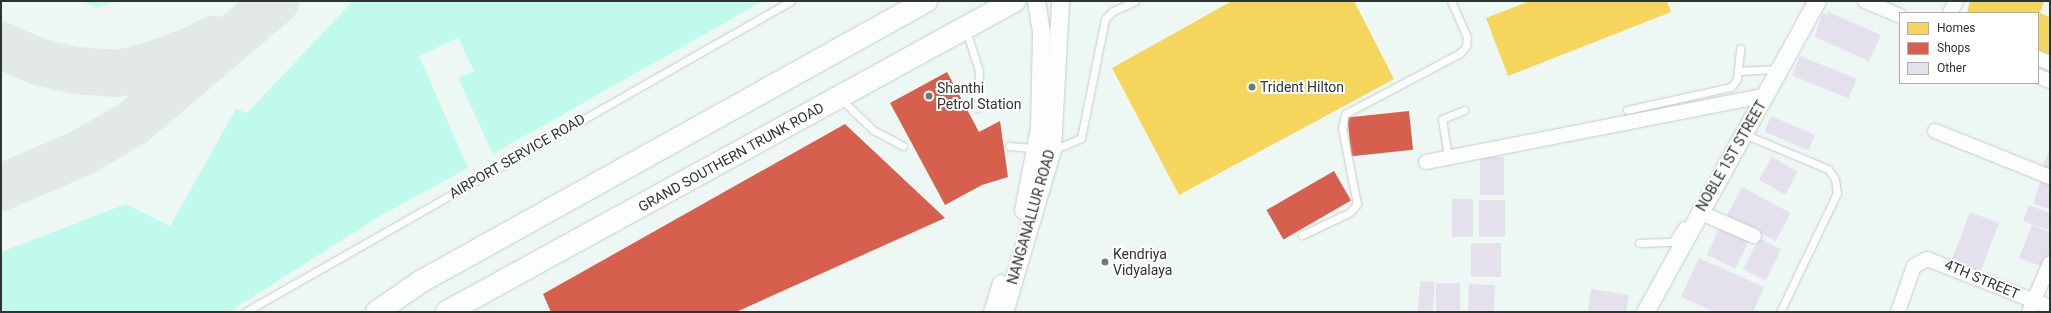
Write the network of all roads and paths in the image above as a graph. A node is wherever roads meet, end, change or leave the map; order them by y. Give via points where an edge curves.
1 (791, 1) edge
2 (926, 1) edge
3 (1014, 1) edge
4 (1036, 1) edge
5 (1060, 1) edge
6 (1135, 1) edge
7 (1451, 1) edge
8 (1817, 1) edge
9 (1865, 1) edge
10 (1956, 1) edge
11 (1950, 12) edge
12 (1899, 16) edge
13 (965, 28) junction
14 (1740, 48) dead end
15 (2039, 58) edge
16 (2050, 63) edge
17 (1780, 69) junction
18 (1738, 71) junction
19 (2039, 76) edge
20 (2050, 81) edge
21 (1766, 95) junction
22 (839, 97) junction
23 (977, 108) dead end
24 (1464, 110) dead end
25 (1627, 110) dead end
26 (1935, 131) dead end
27 (1744, 134) junction
28 (903, 146) dead end
29 (1009, 146) dead end
30 (1044, 150) junction
31 (1448, 157) junction
32 (1426, 162) dead end
33 (2050, 177) edge
34 (1699, 212) junction
35 (1681, 233) junction
36 (1302, 235) dead end
37 (1754, 236) dead end
38 (1639, 243) dead end
39 (2050, 263) edge
40 (2031, 306) edge
41 (2050, 307) edge
42 (245, 312) edge
43 (377, 312) edge
44 (448, 312) edge
45 (992, 312) edge
46 (1004, 312) edge
47 (1645, 312) edge
48 (1780, 312) edge
49 (1898, 312) edge

1 - 42 lane, AIRPORT SERVICE ROAD
2 - 43 main road via 420,282
3 - 13 main road, GRAND SOUTHERN TRUNK ROAD
4 - 30 street, NANGANALLUR ROAD via 1041,32
5 - 30 street, NANGANALLUR ROAD
6 - 30 lane via 1113,11 1105,19 1081,138
7 - 36 lane via 1467,37 1466,46 1460,53 1345,114 1342,128 1357,204 1349,213
8 - 17 street, NOBLE 1ST STREET
9 - 12 street
10 - 11 street
13 - 22 main road, GRAND SOUTHERN TRUNK ROAD
13 - 23 lane via 979,71
14 - 18 lane
15 - 16 street
17 - 18 lane
17 - 21 street, NOBLE 1ST STREET
18 - 25 lane via 1731,87
19 - 20 street
21 - 27 street, NOBLE 1ST STREET
21 - 31 street
22 - 28 lane via 873,130
22 - 44 main road, GRAND SOUTHERN TRUNK ROAD
24 - 31 lane via 1442,120
26 - 33 street
27 - 34 street, NOBLE 1ST STREET
27 - 48 lane via 1828,169 1835,179 1837,193
29 - 30 lane
30 - 45 street, NANGANALLUR ROAD
30 - 46 street, NANGANALLUR ROAD
31 - 32 street
34 - 35 street, NOBLE 1ST STREET
34 - 37 street
35 - 38 lane via 1672,242
35 - 47 street, NOBLE 1ST STREET
39 - 40 street
40 - 41 street, 4TH STREET
40 - 49 street, 4TH STREET via 1927,258 1914,266

